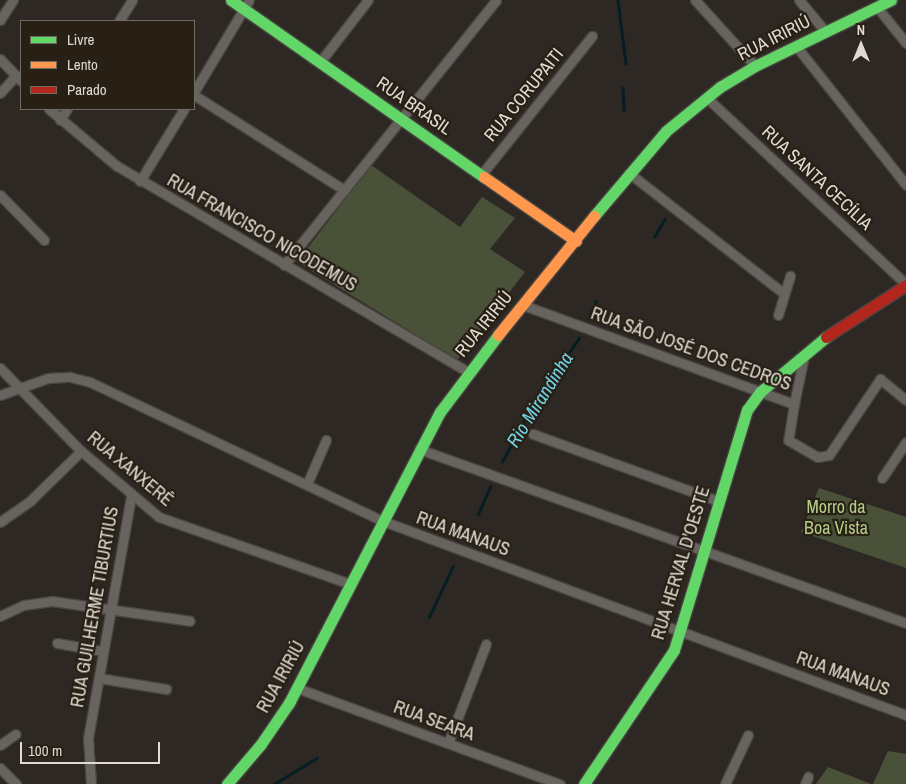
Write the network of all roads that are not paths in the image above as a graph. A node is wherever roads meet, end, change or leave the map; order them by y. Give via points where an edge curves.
1 (13, 0) edge
2 (132, 0) edge
3 (231, 0) edge
4 (368, 0) edge
5 (496, 0) edge
6 (695, 0) edge
7 (799, 0) edge
8 (890, 0) edge
9 (247, 4) edge
10 (877, 7) junction
11 (0, 20) edge
12 (120, 20) edge
13 (825, 31) junction
14 (592, 36) dead end
15 (906, 43) edge
16 (796, 46) junction
17 (0, 60) edge
18 (320, 62) junction
19 (755, 66) junction
20 (19, 78) edge
21 (195, 92) edge
22 (0, 93) edge
23 (195, 95) edge
24 (706, 97) junction
25 (50, 110) edge
26 (66, 110) edge
27 (183, 110) edge
28 (401, 119) junction
29 (60, 120) junction
30 (629, 172) junction
31 (481, 175) junction
32 (140, 181) junction
33 (906, 185) edge
34 (344, 190) junction
35 (0, 195) edge
36 (44, 240) dead end
37 (576, 241) junction
38 (284, 265) junction
39 (790, 276) dead end
40 (906, 284) edge
41 (783, 293) junction
42 (523, 305) junction
43 (778, 315) dead end
44 (805, 353) junction
45 (0, 368) edge
46 (468, 372) junction
47 (18, 388) junction
48 (760, 392) junction
49 (0, 396) edge
50 (906, 400) edge
51 (794, 404) junction
52 (533, 434) dead end
53 (326, 440) dead end
54 (906, 442) edge
55 (419, 449) junction
56 (80, 450) junction
57 (882, 478) dead end
58 (307, 484) junction
59 (131, 496) junction
60 (718, 501) junction
61 (383, 521) junction
62 (0, 522) edge
63 (704, 551) junction
64 (350, 584) junction
65 (110, 609) junction
66 (0, 616) edge
67 (190, 621) dead end
68 (906, 623) edge
69 (682, 632) junction
70 (57, 643) dead end
71 (486, 644) dead end
72 (103, 651) junction
73 (99, 678) junction
74 (297, 688) junction
75 (166, 689) dead end
76 (906, 715) edge
77 (16, 734) dead end
78 (748, 735) dead end
79 (448, 743) junction
80 (0, 745) edge
81 (0, 768) edge
82 (16, 784) edge
83 (91, 784) edge
84 (227, 784) edge
85 (560, 784) edge
86 (584, 784) edge
87 (724, 784) edge

1 - 11 street
2 - 12 street
3 - 9 main road, RUA BRASIL
4 - 18 street
5 - 28 street
6 - 19 street
7 - 13 street
8 - 10 main road, RUA IRIRIÚ
9 - 18 main road, RUA BRASIL
9 - 21 street
10 - 13 main road, RUA IRIRIÚ
10 - 15 street
13 - 16 main road, RUA IRIRIÚ
14 - 31 street, RUA CORUPAITI
16 - 19 main road, RUA IRIRIÚ
16 - 33 street
17 - 20 street
18 - 28 main road, RUA BRASIL
19 - 24 main road, RUA IRIRIÚ
20 - 22 street
23 - 34 street
24 - 30 main road, RUA IRIRIÚ via 666,130
24 - 40 street, RUA SANTA CECÍLIA
25 - 29 street, RUA FRANCISCO NICODEMUS
26 - 29 street
27 - 32 street
28 - 31 main road, RUA BRASIL
28 - 34 street
29 - 32 street, RUA FRANCISCO NICODEMUS via 95,150
30 - 37 main road, RUA IRIRIÚ
30 - 41 street
31 - 37 main road, RUA BRASIL
32 - 38 street, RUA FRANCISCO NICODEMUS
34 - 38 street
35 - 36 street
37 - 42 main road, RUA IRIRIÚ
38 - 46 street, RUA FRANCISCO NICODEMUS
39 - 41 street
40 - 44 main road, RUA HERVAL D'OESTE
41 - 43 street
42 - 46 main road, RUA IRIRIÚ
42 - 48 street, RUA SÃO JOSÉ DOS CEDROS
44 - 48 main road, RUA HERVAL D'OESTE
44 - 51 street
45 - 47 street, RUA XANXERÊ
46 - 55 main road, RUA IRIRIÚ
47 - 49 street, RUA MANAUS
47 - 56 street, RUA XANXERÊ
47 - 58 street, RUA MANAUS via 58,376 90,382
48 - 51 street, RUA SÃO JOSÉ DOS CEDROS
48 - 60 main road, RUA HERVAL D'OESTE via 741,421
50 - 51 street, RUA SÃO JOSÉ DOS CEDROS via 880,380 824,458 788,440
52 - 60 street
53 - 58 street
54 - 57 street
55 - 61 main road, RUA IRIRIÚ
55 - 63 street
56 - 59 street, RUA XANXERÊ
56 - 62 street via 31,500
58 - 61 street, RUA MANAUS
59 - 64 street, RUA XANXERÊ via 177,526
59 - 65 street, RUA GUILHERME TIBURTIUS
60 - 63 main road, RUA HERVAL D'OESTE
61 - 64 main road, RUA IRIRIÚ
61 - 69 street, RUA MANAUS
63 - 68 street
63 - 69 main road, RUA HERVAL D'OESTE
64 - 74 main road, RUA IRIRIÚ
65 - 66 street via 64,602 36,602
65 - 67 street
65 - 72 street, RUA GUILHERME TIBURTIUS
69 - 76 street, RUA MANAUS
69 - 86 main road, RUA HERVAL D'OESTE via 660,675
70 - 72 street
71 - 79 street
72 - 73 street, RUA GUILHERME TIBURTIUS
73 - 75 street
73 - 83 street, RUA GUILHERME TIBURTIUS via 87,750
74 - 79 street, RUA SEARA
74 - 84 main road, RUA IRIRIÚ via 276,723
77 - 80 street
78 - 87 street
79 - 85 street, RUA SEARA
81 - 82 street

